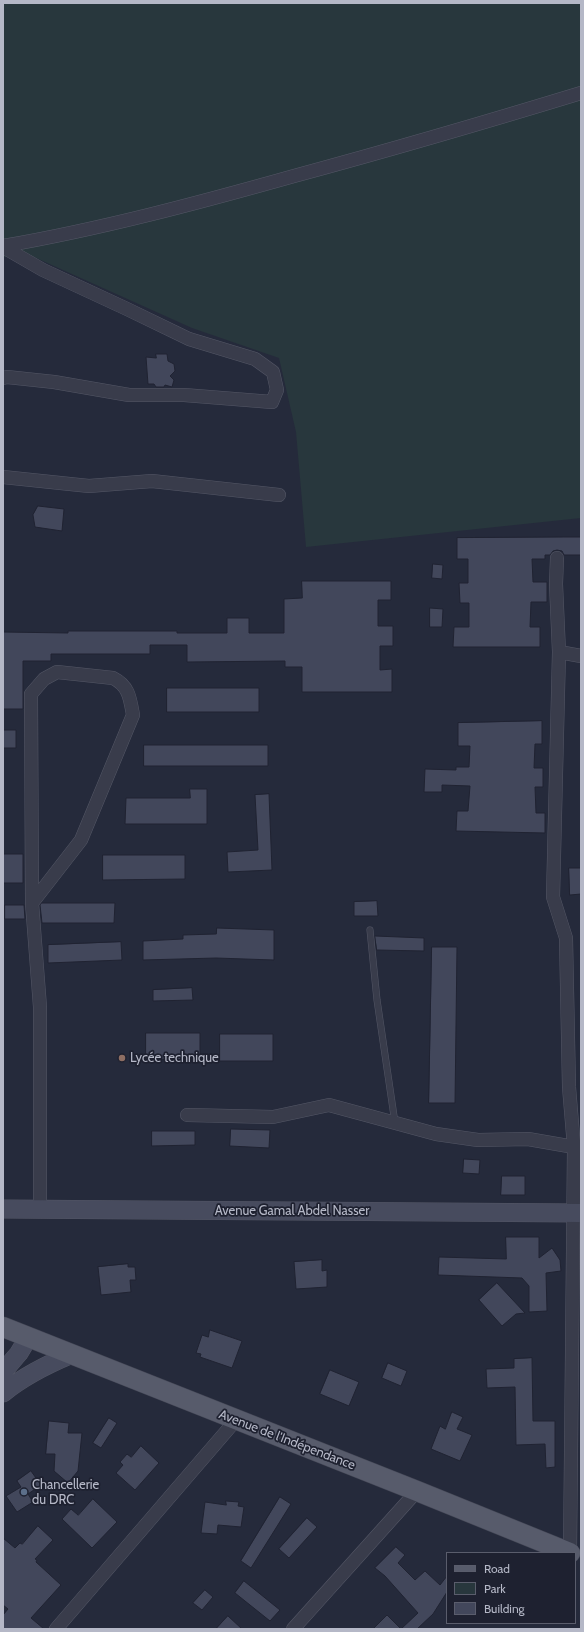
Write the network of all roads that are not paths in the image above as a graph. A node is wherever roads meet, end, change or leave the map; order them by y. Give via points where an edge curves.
1 (581, 93) edge
2 (3, 246) edge
3 (3, 378) edge
4 (3, 477) edge
5 (279, 495) dead end
6 (557, 558) dead end
7 (559, 652) junction
8 (581, 656) edge
9 (32, 903) junction
10 (370, 930) dead end
11 (187, 1115) dead end
12 (395, 1123) junction
13 (578, 1148) edge
14 (40, 1208) junction
15 (3, 1209) edge
16 (577, 1213) edge
17 (3, 1327) edge
18 (28, 1338) junction
19 (70, 1354) junction
20 (3, 1372) edge
21 (3, 1393) edge
22 (236, 1420) junction
23 (417, 1491) junction
24 (568, 1552) edge
25 (570, 1552) edge
26 (56, 1629) edge
27 (293, 1629) edge

1 - 2 street via 468,128 203,201
2 - 3 street via 43,270 189,339 255,359 273,372 277,390 272,402 184,395 129,395 54,382
4 - 5 street via 89,486 152,481
6 - 7 street
7 - 8 street
7 - 13 street via 553,897 566,938 569,1087
9 - 9 street via 31,694 44,679 58,672 113,678 121,682 130,695 133,715 81,840
9 - 14 street via 40,1007
10 - 12 lane via 377,1000
11 - 12 street via 273,1117 329,1105
12 - 13 street via 436,1134 478,1140 528,1139
13 - 16 street
14 - 15 street, Avenue Gamal Abdel Nasser
14 - 16 street, Avenue Gamal Abdel Nasser
16 - 25 street
17 - 18 main road, Avenue de l'Indépendance
18 - 19 main road, Avenue de l'Indépendance
18 - 20 street
19 - 21 street via 19,1380
19 - 22 main road, Avenue de l'Indépendance
22 - 23 main road, Avenue de l'Indépendance
22 - 26 street
23 - 24 main road, Avenue de l'Indépendance
23 - 27 street

